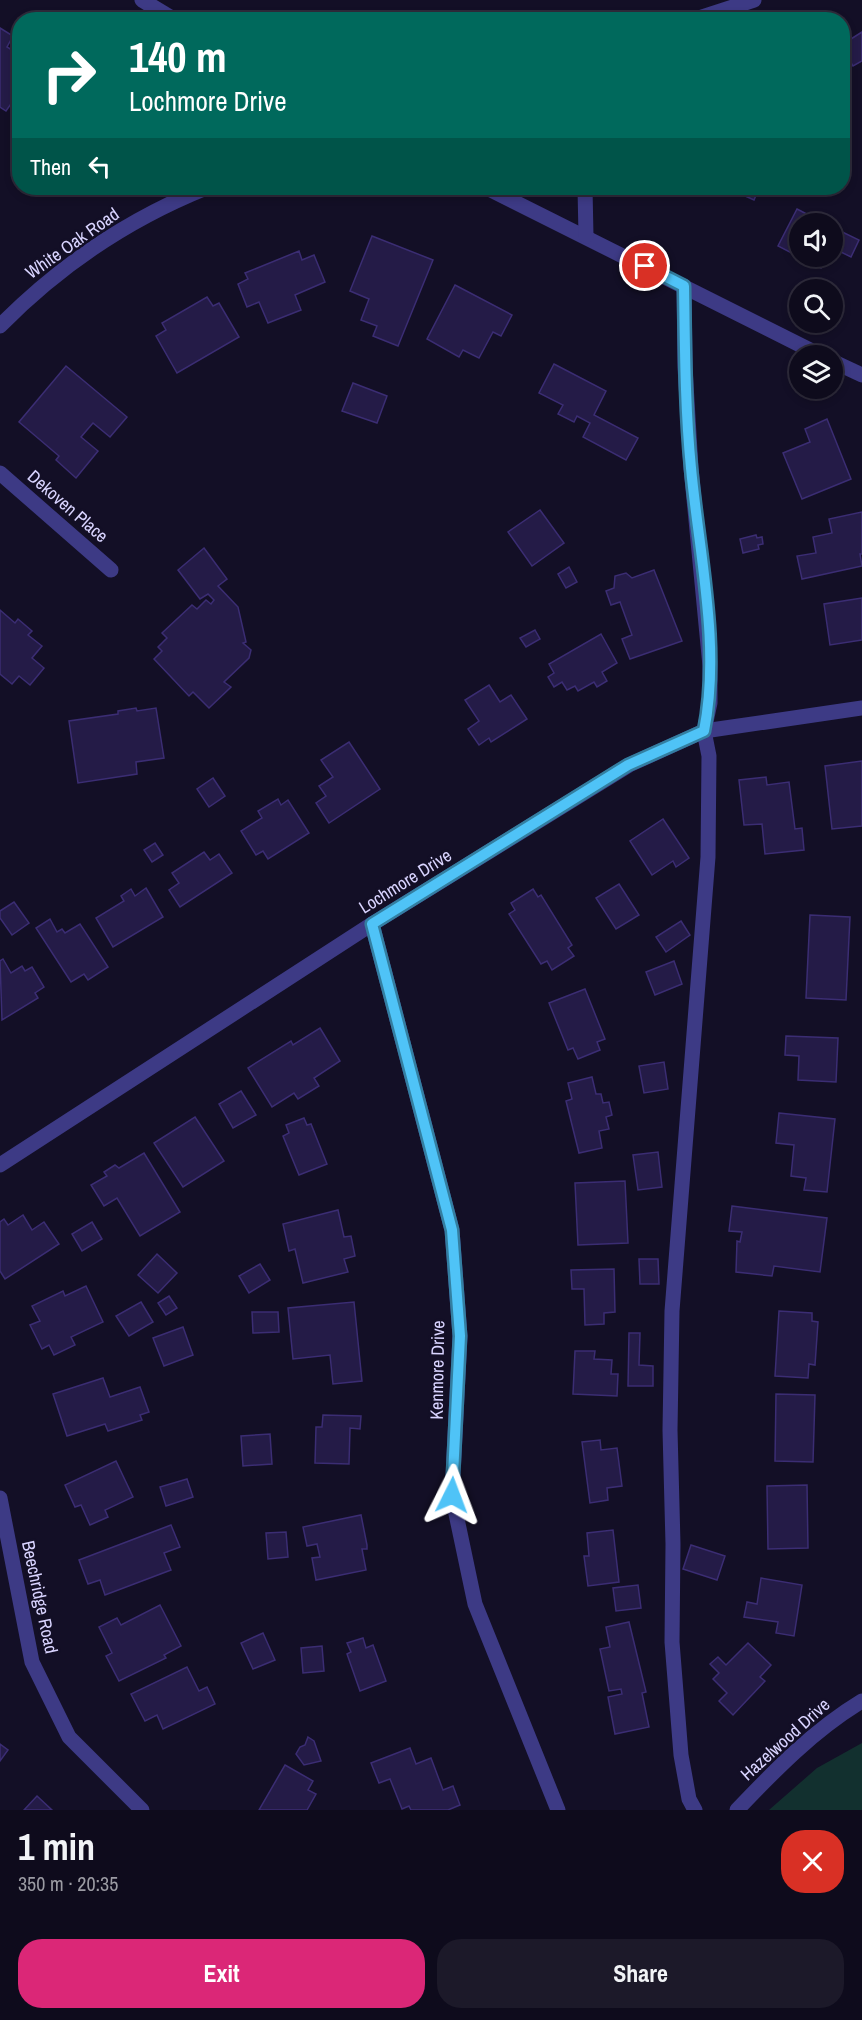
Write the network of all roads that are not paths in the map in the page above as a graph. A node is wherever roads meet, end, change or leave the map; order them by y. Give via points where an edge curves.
1 (142, 0) edge
2 (754, 0) edge
3 (162, 12) edge
4 (717, 12) edge
5 (188, 195) edge
6 (501, 195) edge
7 (585, 195) edge
8 (586, 236) junction
9 (684, 286) junction
10 (0, 326) edge
11 (800, 345) edge
12 (843, 366) edge
13 (862, 375) edge
14 (0, 472) edge
15 (111, 570) dead end
16 (862, 708) edge
17 (704, 731) junction
18 (372, 924) junction
19 (0, 1165) edge
20 (0, 1498) edge
21 (862, 1701) edge
22 (142, 1810) edge
23 (558, 1810) edge
24 (695, 1810) edge
25 (737, 1810) edge

1 - 3 street
2 - 4 street
5 - 10 street, White Oak Road via 112,235 31,296
6 - 8 street
7 - 8 street
8 - 9 street
9 - 11 street
9 - 17 street via 689,446 710,666 710,702
12 - 13 street
14 - 15 street, Dekoven Place
16 - 17 street, Lochmore Drive
17 - 18 street, Lochmore Drive via 628,765
17 - 24 street via 709,756 708,856 672,1311 670,1430 672,1642 681,1755 689,1799
18 - 19 street, Lochmore Drive
18 - 23 street, Kenmore Drive via 452,1230 460,1336 452,1495 475,1604
20 - 22 street, Beechridge Road via 32,1662 69,1737
21 - 25 street, Hazelwood Drive via 781,1765

